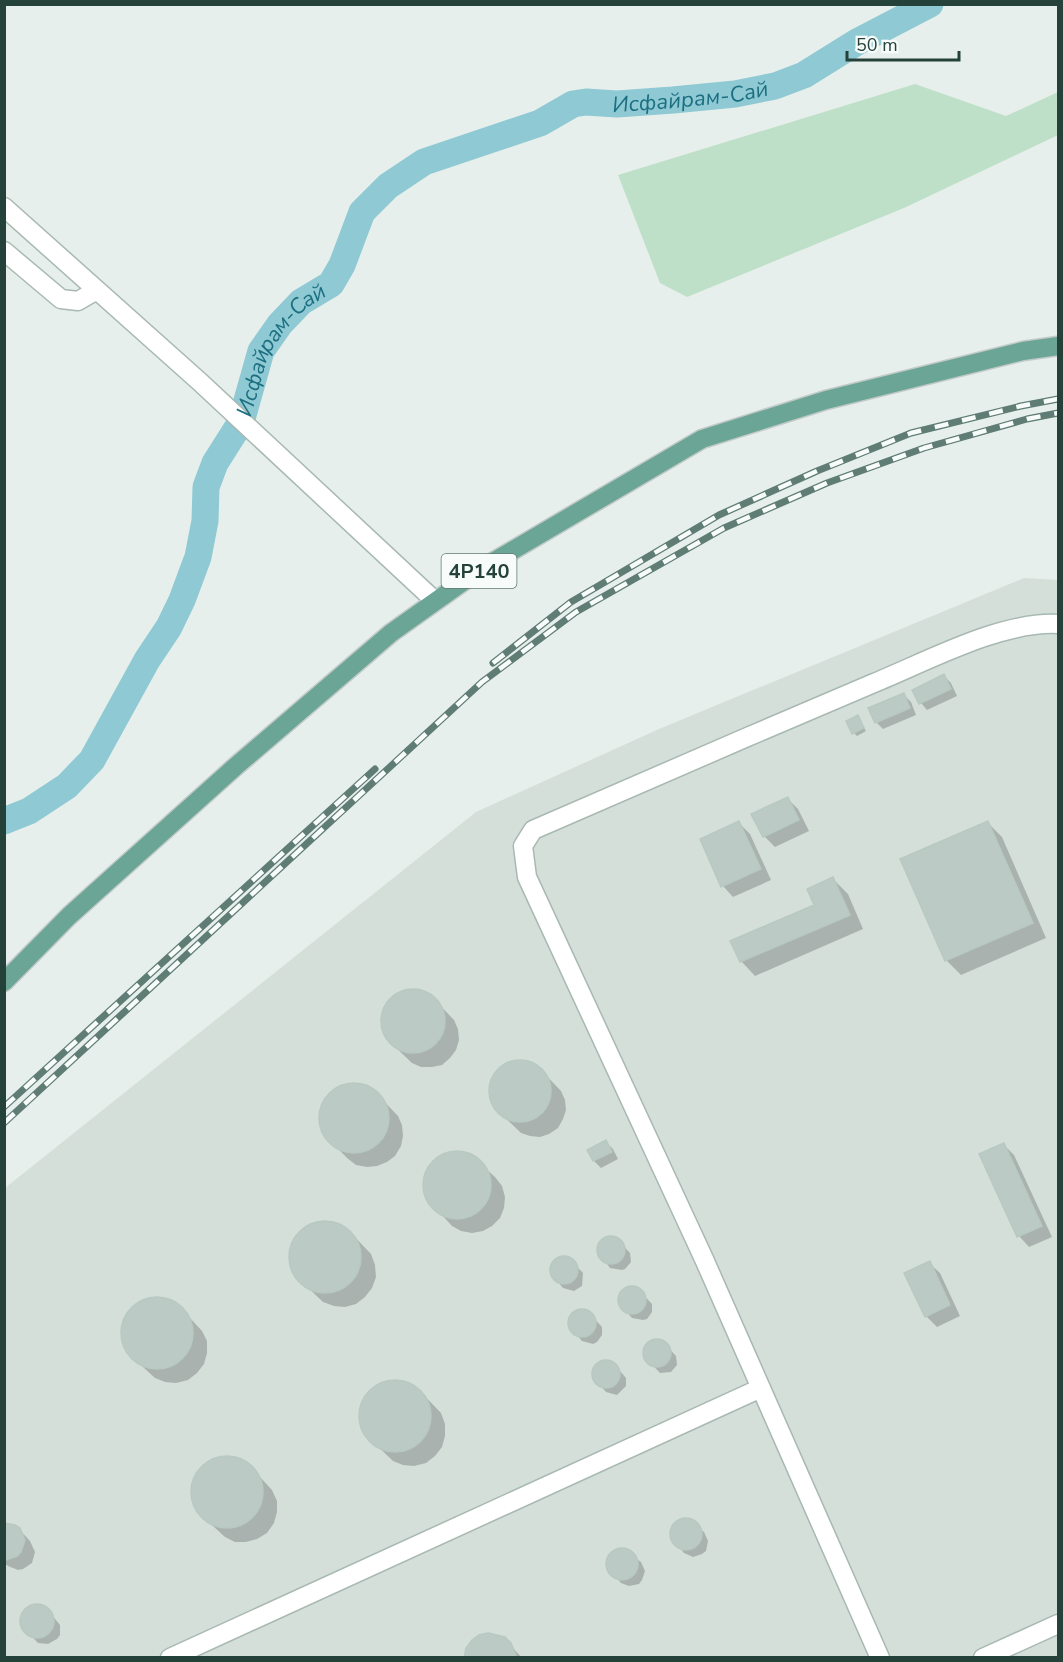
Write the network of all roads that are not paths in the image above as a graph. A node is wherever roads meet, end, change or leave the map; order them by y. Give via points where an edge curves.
1 (4, 207) edge
2 (4, 251) edge
3 (97, 290) junction
4 (1059, 346) edge
5 (435, 601) junction
6 (1059, 624) edge
7 (4, 982) edge
8 (761, 1388) junction
9 (1059, 1624) edge
10 (170, 1658) edge
11 (880, 1658) edge
12 (983, 1658) edge

1 - 3 street
2 - 3 street via 61,299 78,301
3 - 5 street
4 - 5 main road, 4P140 via 1023,351 826,400 702,439 481,569
5 - 7 main road, 4P140 via 391,633 236,766 69,916
6 - 8 street via 1032,624 993,633 532,830 523,846 526,877
8 - 10 street
8 - 11 street
9 - 12 street

